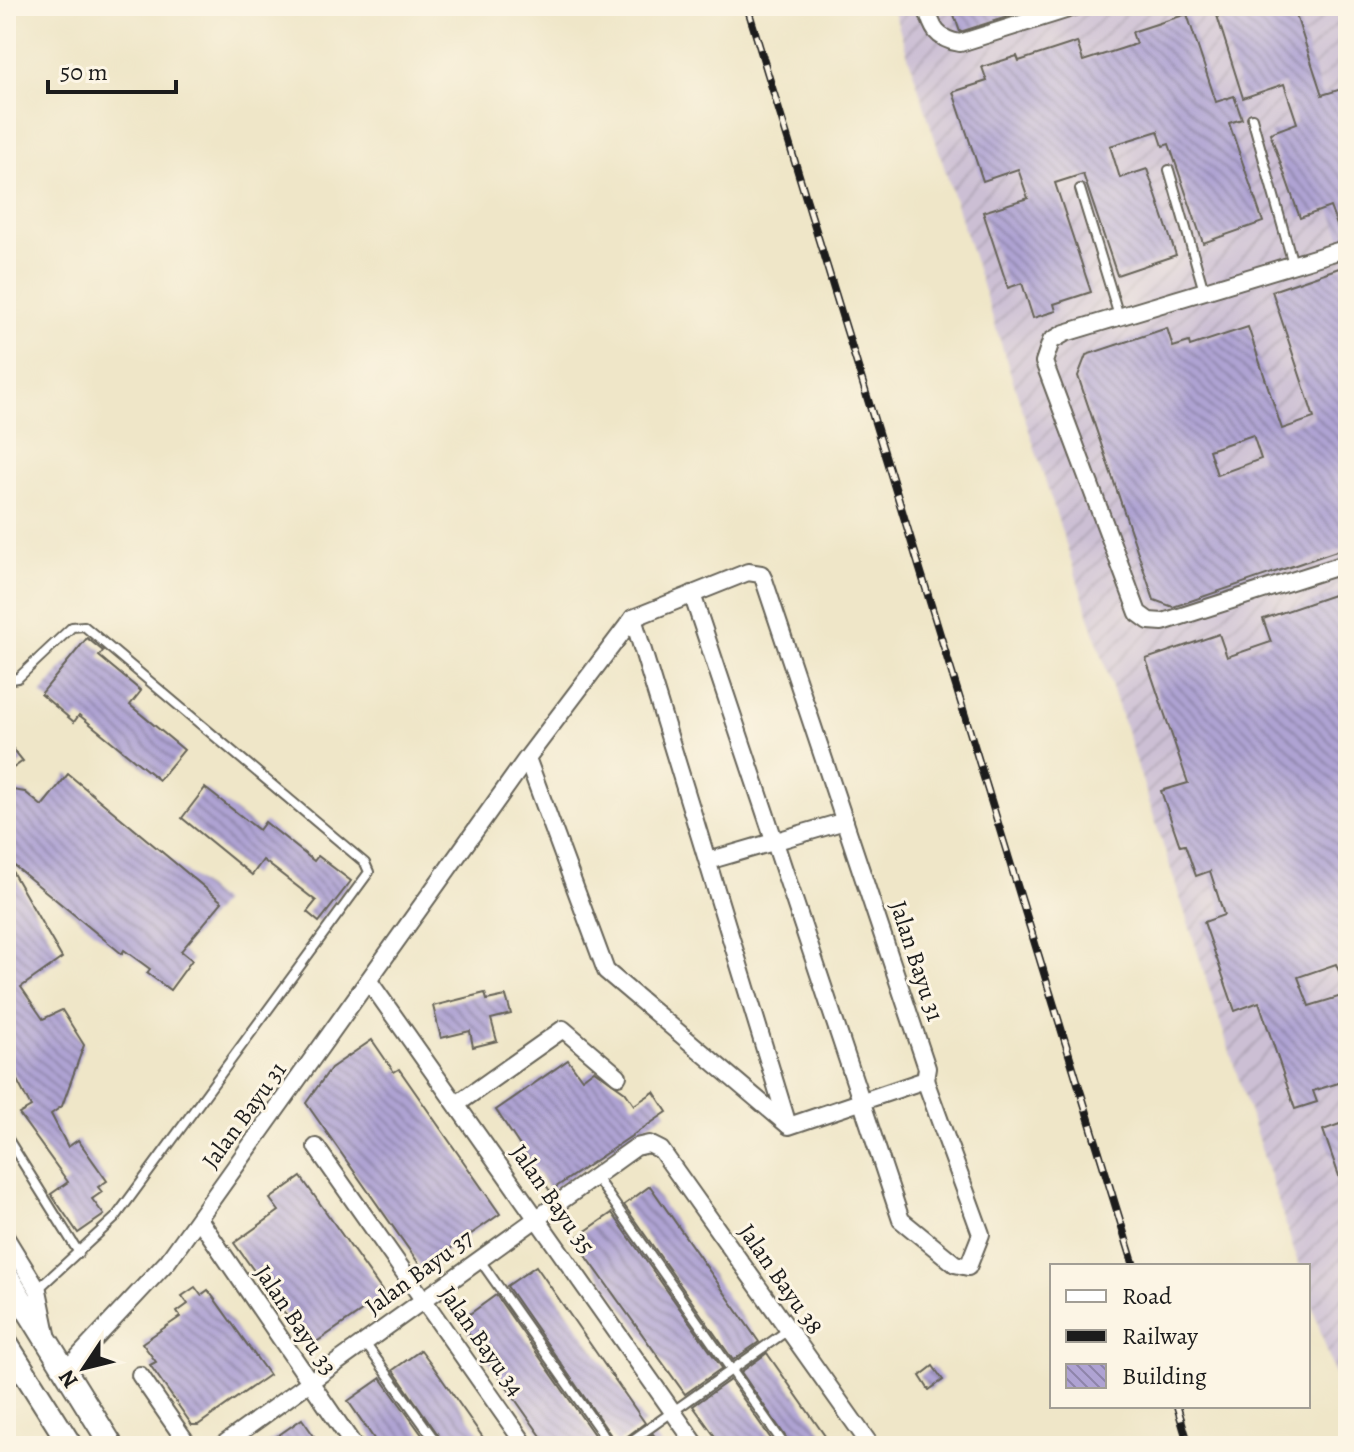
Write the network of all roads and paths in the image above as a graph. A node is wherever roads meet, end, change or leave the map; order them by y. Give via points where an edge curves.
1 (926, 6) edge
2 (1078, 6) edge
3 (1252, 118) dead end
4 (1169, 170) dead end
5 (1080, 189) dead end
6 (1348, 248) edge
7 (1293, 264) junction
8 (1204, 291) junction
9 (1119, 317) junction
10 (1348, 563) edge
11 (692, 594) junction
12 (633, 618) junction
13 (6, 680) edge
14 (527, 758) junction
15 (845, 821) junction
16 (774, 840) junction
17 (708, 861) junction
18 (369, 981) junction
19 (618, 1076) dead end
20 (925, 1080) junction
21 (862, 1103) junction
22 (457, 1104) junction
23 (789, 1126) junction
24 (6, 1136) edge
25 (649, 1144) joint
26 (316, 1147) dead end
27 (595, 1176) junction
28 (536, 1216) junction
29 (199, 1219) junction
30 (6, 1238) edge
31 (79, 1253) junction
32 (479, 1259) junction
33 (6, 1275) edge
34 (38, 1290) junction
35 (424, 1300) junction
36 (788, 1330) junction
37 (364, 1342) junction
38 (6, 1343) edge
39 (49, 1343) junction
40 (732, 1369) junction
41 (66, 1370) junction
42 (140, 1375) dead end
43 (309, 1382) junction
44 (673, 1411) junction
45 (71, 1446) edge
46 (112, 1446) edge
47 (189, 1446) edge
48 (221, 1446) edge
49 (354, 1446) edge
50 (439, 1446) edge
51 (526, 1446) edge
52 (611, 1446) edge
53 (624, 1446) edge
54 (697, 1446) edge
55 (785, 1446) edge
56 (871, 1446) edge

1 - 2 street via 933,31 944,41 960,43
3 - 7 lane
4 - 8 lane
5 - 9 lane
6 - 7 street
7 - 8 street
8 - 9 street
9 - 10 street via 1051,341 1044,362 1138,613 1163,622
11 - 12 street, Jalan Bayu 31
11 - 15 street, Jalan Bayu 31 via 748,572 761,574
11 - 16 street
12 - 14 street, Jalan Bayu 31
12 - 17 street
13 - 31 lane via 18,678 72,627 84,626 365,863 369,872 115,1218
14 - 18 street, Jalan Bayu 31
14 - 23 street via 606,971
15 - 16 street
15 - 20 street, Jalan Bayu 31 via 927,1068
16 - 17 street
16 - 21 street
17 - 23 street
18 - 22 street, Jalan Bayu 35
18 - 29 street, Jalan Bayu 31
19 - 22 street via 563,1029
20 - 21 street
20 - 21 street, Jalan Bayu 31 via 981,1234 968,1267 955,1264 901,1220
21 - 23 street
22 - 28 street, Jalan Bayu 35
24 - 31 lane
25 - 27 street, Jalan Bayu 37 via 636,1147
25 - 36 street, Jalan Bayu 38 via 661,1150
26 - 35 street, Jalan Bayu 34
27 - 28 street, Jalan Bayu 37
27 - 40 lane
28 - 32 street, Jalan Bayu 37
28 - 44 street, Jalan Bayu 35
29 - 41 street, Jalan Bayu 31 via 159,1272
29 - 43 street, Jalan Bayu 33
30 - 34 street
31 - 34 lane
32 - 35 street, Jalan Bayu 37
32 - 52 lane
33 - 39 main road
34 - 39 street
35 - 37 street, Jalan Bayu 37
35 - 51 street, Jalan Bayu 34
36 - 40 lane
36 - 56 street, Jalan Bayu 38
37 - 43 street, Jalan Bayu 37
37 - 50 lane
38 - 45 main road
39 - 41 main road
40 - 44 lane
40 - 55 lane
41 - 46 main road
42 - 47 street
43 - 48 street, Jalan Bayu 37
43 - 49 street, Jalan Bayu 33
44 - 53 lane
44 - 54 street, Jalan Bayu 35

